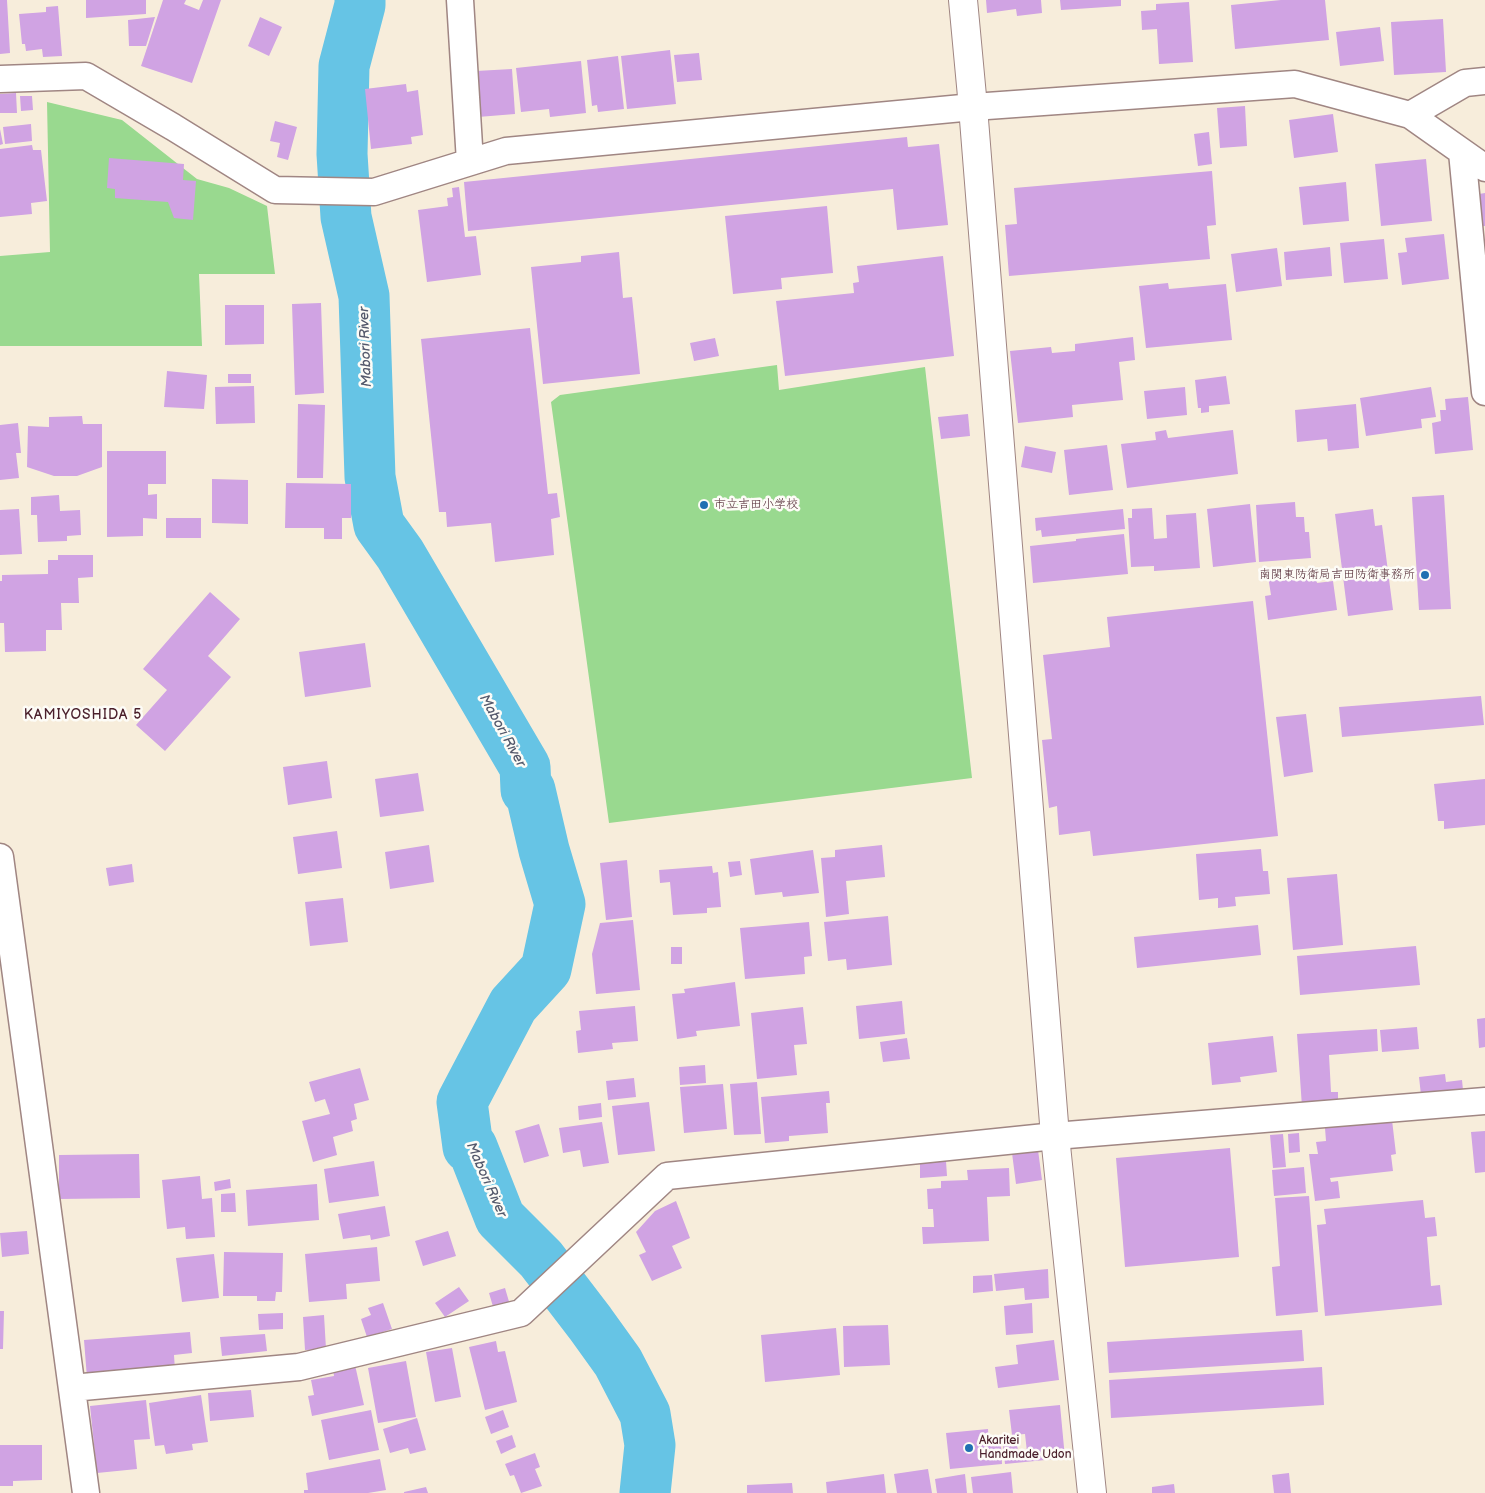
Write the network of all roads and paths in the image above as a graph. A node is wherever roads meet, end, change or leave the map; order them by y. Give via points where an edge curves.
1 (460, 0) edge
2 (963, 0) edge
3 (0, 79) edge
4 (1485, 82) edge
5 (973, 107) junction
6 (1410, 116) junction
7 (1462, 152) junction
8 (470, 162) junction
9 (1485, 168) edge
10 (1485, 392) edge
11 (0, 857) edge
12 (1485, 1101) edge
13 (1055, 1136) junction
14 (72, 1388) junction
15 (86, 1493) edge
16 (1092, 1493) edge

1 - 8 street
2 - 5 street
3 - 8 street via 86,76 275,190 374,192
4 - 6 street via 1466,83
5 - 6 street via 1295,84
5 - 8 street via 506,151
5 - 13 street
6 - 7 street
7 - 9 street
7 - 10 street
11 - 14 street
12 - 13 street
13 - 14 street via 667,1176 521,1312 299,1367
13 - 16 street
14 - 15 street

